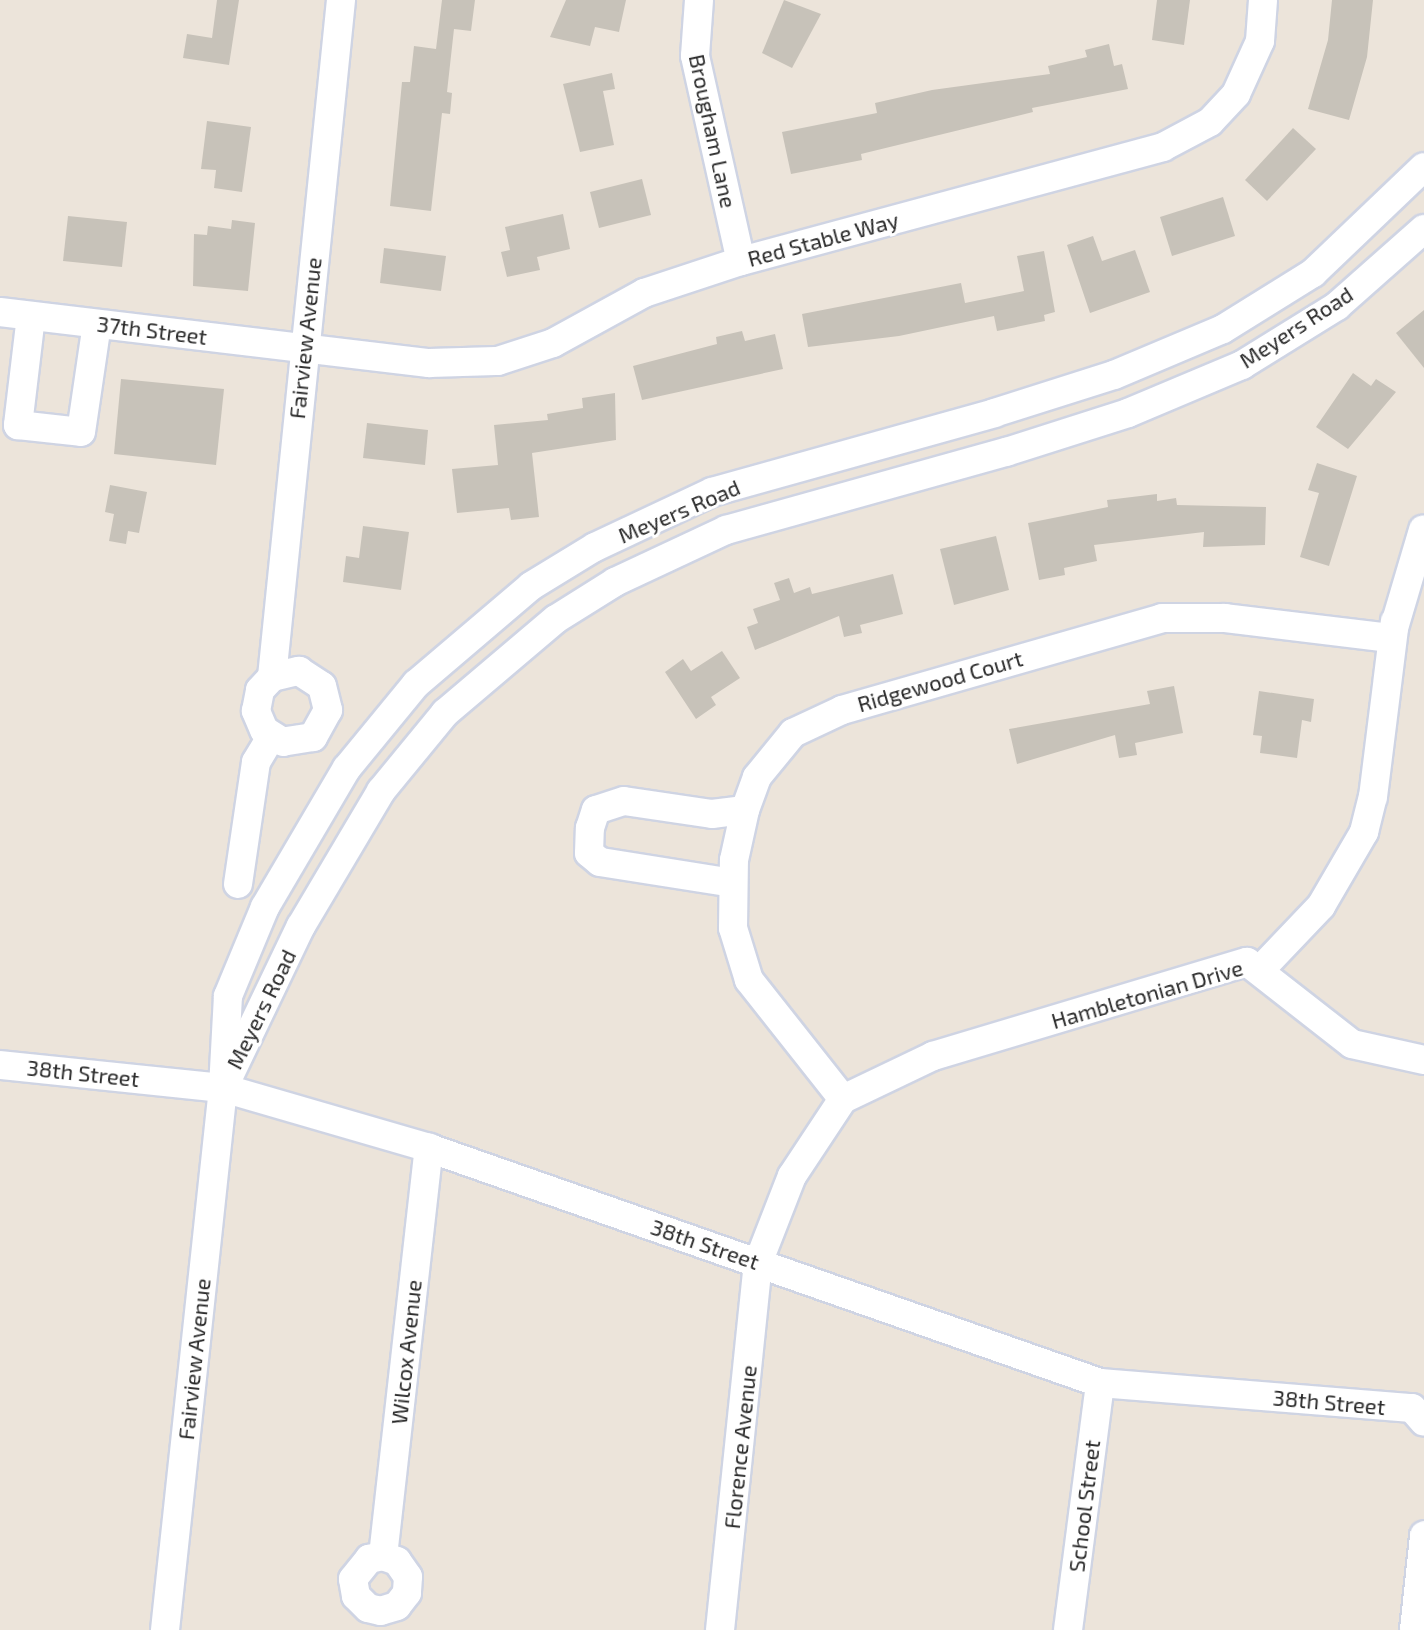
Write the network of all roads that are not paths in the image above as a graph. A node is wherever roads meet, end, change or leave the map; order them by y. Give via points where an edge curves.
1 (341, 0) edge
2 (699, 0) edge
3 (1263, 0) edge
4 (1424, 167) edge
5 (1424, 229) edge
6 (741, 261) junction
7 (0, 312) edge
8 (31, 316) junction
9 (97, 324) junction
10 (304, 349) junction
11 (1423, 529) edge
12 (1391, 638) junction
13 (272, 677) junction
14 (271, 737) junction
15 (745, 810) junction
16 (733, 883) junction
17 (238, 884) dead end
18 (1261, 969) junction
19 (1424, 1060) edge
20 (0, 1065) edge
21 (223, 1088) junction
22 (843, 1099) junction
23 (429, 1148) junction
24 (758, 1263) junction
25 (1100, 1383) junction
26 (1418, 1415) edge
27 (1424, 1536) edge
28 (383, 1556) dead end
29 (165, 1630) edge
30 (720, 1630) edge
31 (1068, 1630) edge
32 (1414, 1630) edge

1 - 10 street, Fairview Avenue
2 - 6 street, Brougham Lane via 695,56
3 - 6 street, Red Stable Way via 1260,41 1236,94 1210,122 1163,147
4 - 21 street, Meyers Road via 1313,273 1223,329 1114,375 712,492 595,547 531,586 416,684 347,768 265,907 228,996
5 - 21 street, Meyers Road via 1337,306 1242,365 1128,413 1047,439 726,530 615,582 556,619 445,713 381,791 301,926
6 - 10 street, Red Stable Way via 644,293 553,343 498,361 429,363
7 - 8 street, 37th Street
8 - 9 street, 37th Street
8 - 9 street via 18,425 81,432
9 - 10 street, 37th Street
10 - 13 street, Fairview Avenue
11 - 12 street
12 - 15 street, Ridgewood Court via 1209,617 1139,623 829,715 784,743 757,777
12 - 18 street, Hambletonian Drive via 1373,797 1364,832 1321,906
13 - 14 street, Fairview Avenue via 260,690 256,711
13 - 14 street via 289,671 308,674 322,686 328,710 321,730 306,740
14 - 17 street via 256,762
15 - 16 street, Ridgewood Court
15 - 16 street via 712,814 624,801 596,810 590,828 589,853 600,862
16 - 22 street, Ridgewood Court via 733,928 749,980
18 - 19 street via 1352,1044
18 - 22 street, Hambletonian Drive via 1247,962 956,1049
20 - 21 street, 38th Street
21 - 23 street, 38th Street
21 - 29 street, Fairview Avenue
22 - 24 street via 792,1176
23 - 24 street, 38th Street
23 - 28 street, Wilcox Avenue
24 - 25 street, 38th Street
24 - 30 street, Florence Avenue
25 - 26 street, 38th Street
25 - 31 street, School Street
27 - 32 street

